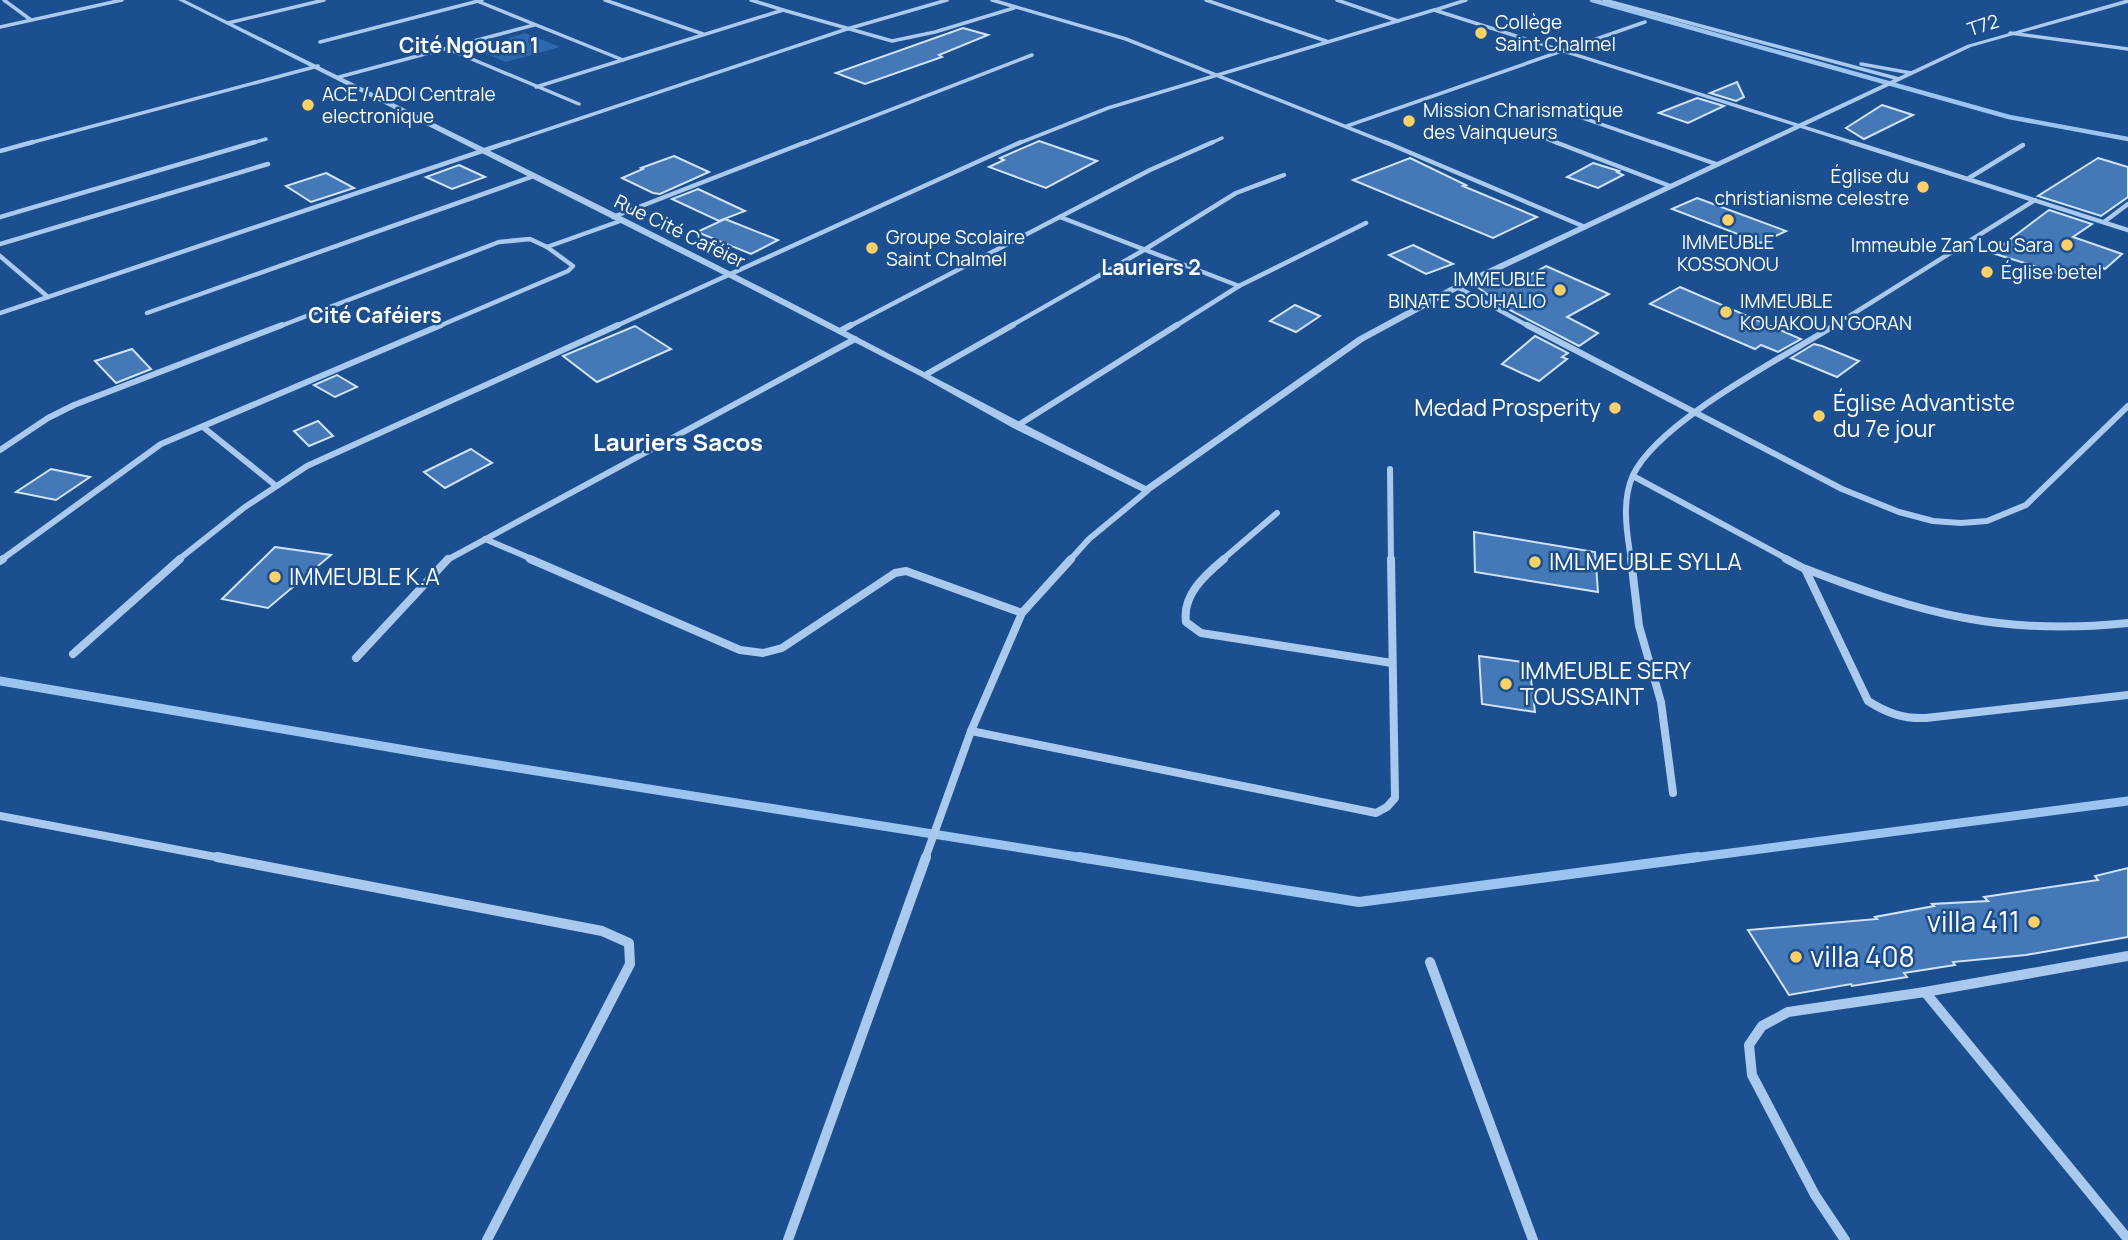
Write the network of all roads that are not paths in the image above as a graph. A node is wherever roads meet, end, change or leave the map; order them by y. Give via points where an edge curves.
1 (4, 0) edge
2 (122, 0) edge
3 (181, 0) edge
4 (324, 0) edge
5 (606, 0) edge
6 (947, 0) edge
7 (992, 0) edge
8 (1206, 0) edge
9 (1337, 0) edge
10 (1447, 0) edge
11 (1466, 0) edge
12 (1604, 0) edge
13 (479, 1) edge
14 (756, 1) edge
15 (2128, 1) edge
16 (1457, 3) junction
17 (1017, 7) junction
18 (783, 10) junction
19 (1434, 10) junction
20 (31, 20) junction
21 (1399, 21) junction
22 (1645, 22) dead end
23 (228, 23) junction
24 (534, 25) junction
25 (0, 27) edge
26 (847, 29) junction
27 (2009, 33) junction
28 (704, 34) junction
29 (1326, 41) junction
30 (320, 42) dead end
31 (448, 49) junction
32 (2128, 49) edge
33 (1565, 50) junction
34 (1031, 55) dead end
35 (624, 60) junction
36 (1836, 60) junction
37 (318, 66) junction
38 (1911, 73) junction
39 (1216, 76) junction
40 (339, 77) junction
41 (1897, 80) junction
42 (536, 87) junction
43 (579, 104) dead end
44 (1554, 108) dead end
45 (1800, 124) junction
46 (1346, 126) junction
47 (1523, 130) dead end
48 (1222, 138) dead end
49 (266, 139) dead end
50 (2023, 145) dead end
51 (485, 151) junction
52 (0, 152) edge
53 (268, 164) dead end
54 (1716, 164) junction
55 (1284, 175) dead end
56 (534, 176) junction
57 (1969, 178) junction
58 (1670, 186) junction
59 (2035, 200) junction
60 (2128, 204) edge
61 (0, 217) edge
62 (1060, 217) junction
63 (617, 219) junction
64 (2104, 222) junction
65 (1366, 223) dead end
66 (1585, 227) junction
67 (2128, 230) edge
68 (0, 244) edge
69 (547, 247) junction
70 (1144, 250) junction
71 (0, 256) edge
72 (729, 274) junction
73 (1239, 286) junction
74 (1457, 287) junction
75 (48, 297) junction
76 (0, 313) edge
77 (147, 313) dead end
78 (840, 331) junction
79 (855, 339) junction
80 (925, 375) junction
81 (2128, 406) edge
82 (1693, 414) junction
83 (1017, 426) junction
84 (203, 427) junction
85 (0, 450) edge
86 (1390, 469) dead end
87 (1633, 476) junction
88 (275, 485) junction
89 (1147, 491) junction
90 (1277, 513) dead end
91 (485, 539) junction
92 (0, 561) edge
93 (1805, 569) junction
94 (1022, 613) junction
95 (2128, 623) edge
96 (74, 654) dead end
97 (356, 658) dead end
98 (1392, 663) junction
99 (2128, 695) edge
100 (971, 731) junction
101 (1674, 793) dead end
102 (0, 816) edge
103 (2128, 956) edge
104 (1430, 962) dead end
105 (1925, 992) junction
106 (2128, 1239) edge
107 (487, 1240) edge
108 (788, 1240) edge
109 (1533, 1240) edge
110 (1845, 1240) edge

1 - 20 street
2 - 20 street
3 - 23 street, Rue Cité Caféier
4 - 23 street
5 - 28 street
6 - 26 street
7 - 17 street
8 - 29 street
9 - 21 street
10 - 16 street
11 - 16 street
12 - 36 street
13 - 24 street
13 - 30 street
14 - 18 street
15 - 27 street, T72
16 - 19 street
17 - 26 street via 902,40 884,40
17 - 39 street via 1126,39
18 - 26 street
18 - 28 street
19 - 21 street
19 - 33 street
20 - 25 street
21 - 29 street
22 - 33 street
23 - 37 street, Rue Cité Caféier
24 - 31 street
24 - 35 street
26 - 51 street
27 - 32 street
27 - 38 street, T72
28 - 35 street
29 - 39 street
31 - 40 street
31 - 42 street
33 - 45 street
33 - 46 street
34 - 63 street
35 - 42 street
36 - 38 street
36 - 41 street
37 - 40 street, Rue Cité Caféier
37 - 52 street
38 - 41 street, T72
39 - 46 street
39 - 72 street via 1041,133
40 - 51 street, Rue Cité Caféier
41 - 45 street, T72
42 - 43 street
44 - 54 street
45 - 54 street
45 - 57 street
46 - 66 street
47 - 58 street
48 - 62 street
49 - 61 street
50 - 57 street
51 - 56 street, Rue Cité Caféier
51 - 75 street
53 - 68 street
54 - 58 street
55 - 70 street via 1236,193
56 - 63 street, Rue Cité Caféier
56 - 77 street
57 - 59 street
58 - 66 street
59 - 64 street
59 - 82 street
60 - 64 street
62 - 70 street
62 - 78 street
63 - 69 street
63 - 72 street, Rue Cité Caféier
64 - 67 street
65 - 73 street
66 - 74 street
69 - 84 street via 573,266
69 - 85 street via 530,239 514,240 426,269 74,405
70 - 73 street
70 - 80 street
71 - 75 street
72 - 78 street, Rue Cité Caféier
72 - 88 street via 307,466
73 - 83 street
74 - 82 street
74 - 89 street via 1361,339
75 - 76 street
78 - 79 street, Rue Cité Caféier
79 - 80 street, Rue Cité Caféier
79 - 91 street
80 - 83 street, Rue Cité Caféier
81 - 82 street via 2026,505 2007,516 1970,525 1881,507
82 - 87 street via 1659,440
83 - 89 street, Rue Cité Caféier
84 - 88 street
84 - 92 street via 162,444
86 - 98 street
87 - 93 street
87 - 101 street via 1625,515 1630,565 1639,626 1661,702
88 - 96 street via 223,522
89 - 94 street via 1089,539
90 - 98 street via 1200,580 1184,609 1186,622 1201,633
91 - 94 street via 740,650 763,653 782,648 895,573 906,571
91 - 97 street via 439,567
93 - 95 street via 1933,614 1992,626 2044,630
93 - 99 street via 1868,701 1887,715 1909,720
94 - 100 street
98 - 100 street via 1395,798 1376,813
100 - 108 street
102 - 107 street via 602,931 629,943 630,964
103 - 105 street
104 - 109 street
105 - 106 street
105 - 110 street via 1788,1012 1762,1026 1749,1045 1752,1075 1815,1195

